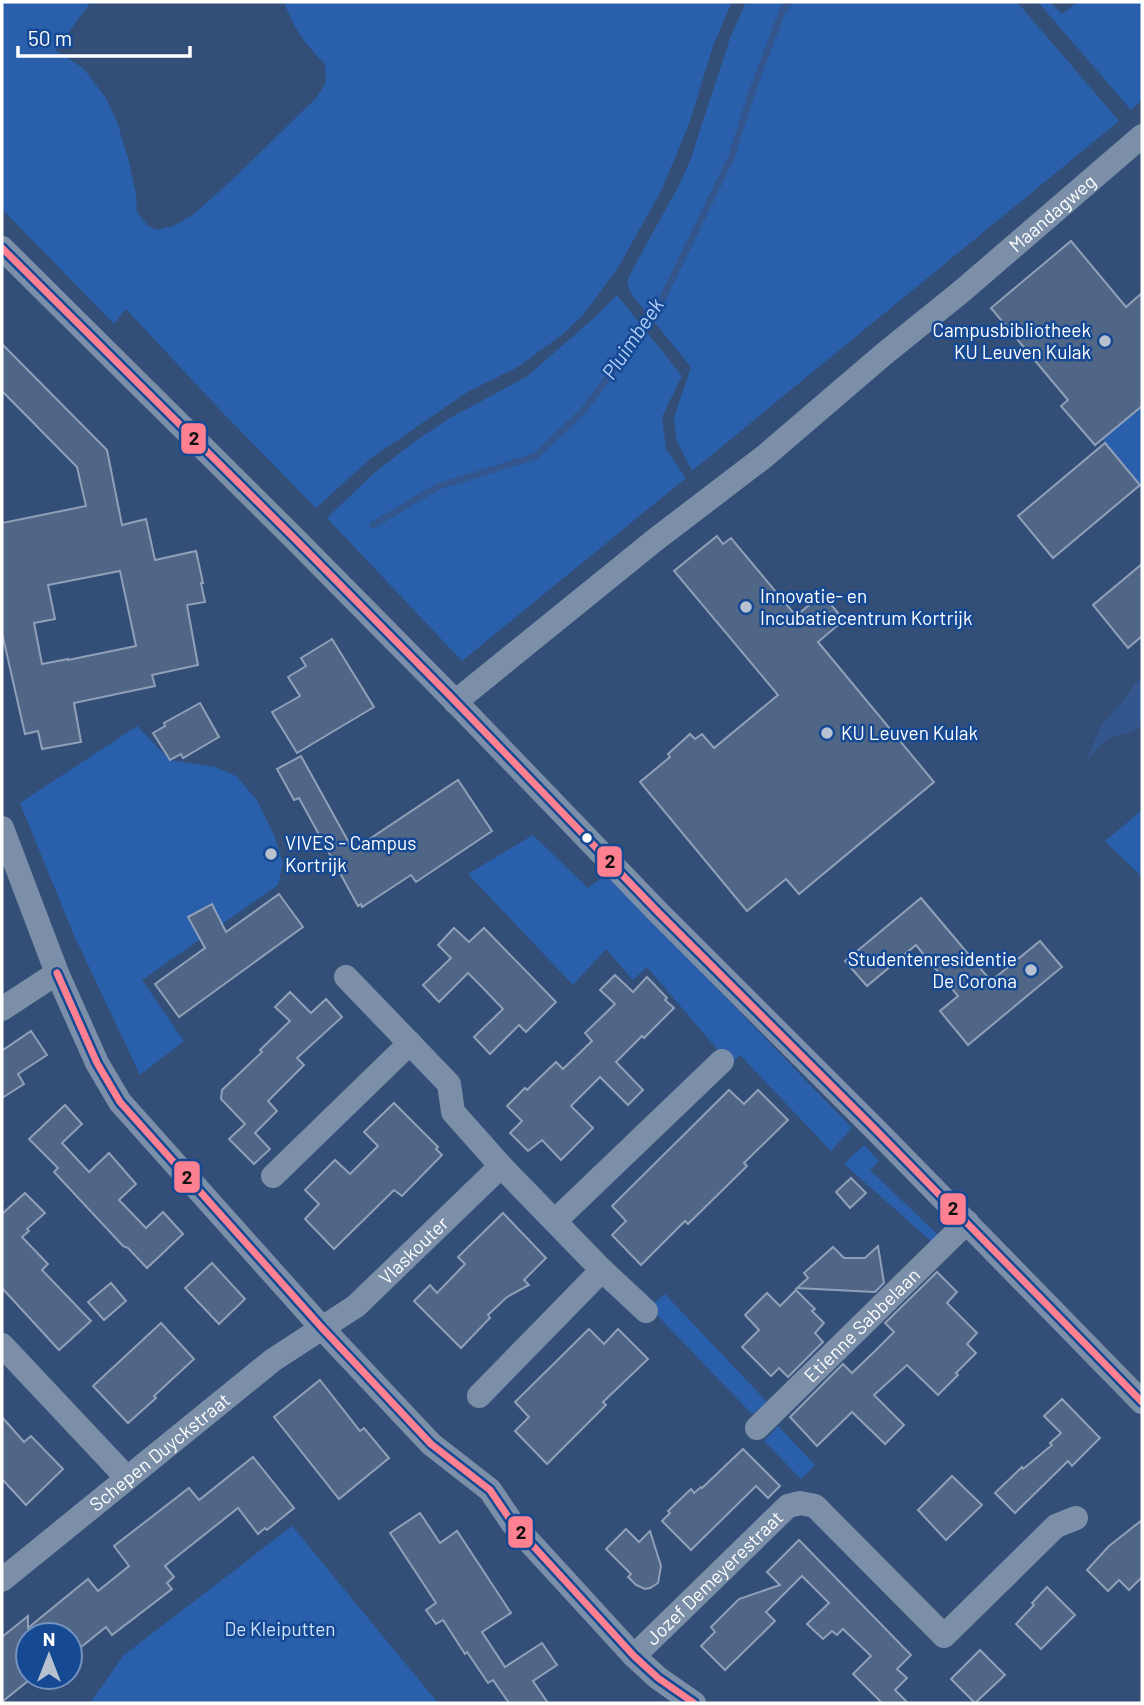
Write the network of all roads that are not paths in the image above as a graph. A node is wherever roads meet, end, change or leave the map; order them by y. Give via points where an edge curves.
1 (1142, 136) edge
2 (2, 248) edge
3 (455, 702) junction
4 (2, 828) edge
5 (57, 973) junction
6 (346, 977) dead end
7 (2, 1009) edge
8 (410, 1043) junction
9 (722, 1061) dead end
10 (501, 1166) junction
11 (273, 1175) dead end
12 (555, 1221) junction
13 (967, 1222) junction
14 (603, 1270) junction
15 (646, 1311) dead end
16 (322, 1328) junction
17 (2, 1345) edge
18 (479, 1396) dead end
19 (1142, 1402) edge
20 (757, 1427) dead end
21 (127, 1478) junction
22 (1076, 1518) dead end
23 (2, 1580) edge
24 (634, 1656) junction
25 (694, 1703) edge

1 - 3 street, Maandagweg via 765,456
2 - 3 street
3 - 13 street
4 - 5 street
5 - 7 street
5 - 16 street via 97,1063 120,1102
6 - 8 street
8 - 10 street via 449,1084 453,1112
8 - 11 street
9 - 12 street
10 - 12 street
10 - 16 street, Vlaskouter via 356,1306
12 - 14 street
13 - 19 street
13 - 20 street, Etienne Sabbelaan
14 - 15 street
14 - 18 street
16 - 21 street, Schepen Duyckstraat via 274,1360
16 - 24 street via 431,1444 490,1490 513,1524
17 - 21 street
21 - 23 street, Schepen Duyckstraat
22 - 24 street, Jozef Demeyerestraat via 1056,1526 944,1636 815,1506 788,1506
24 - 25 street

